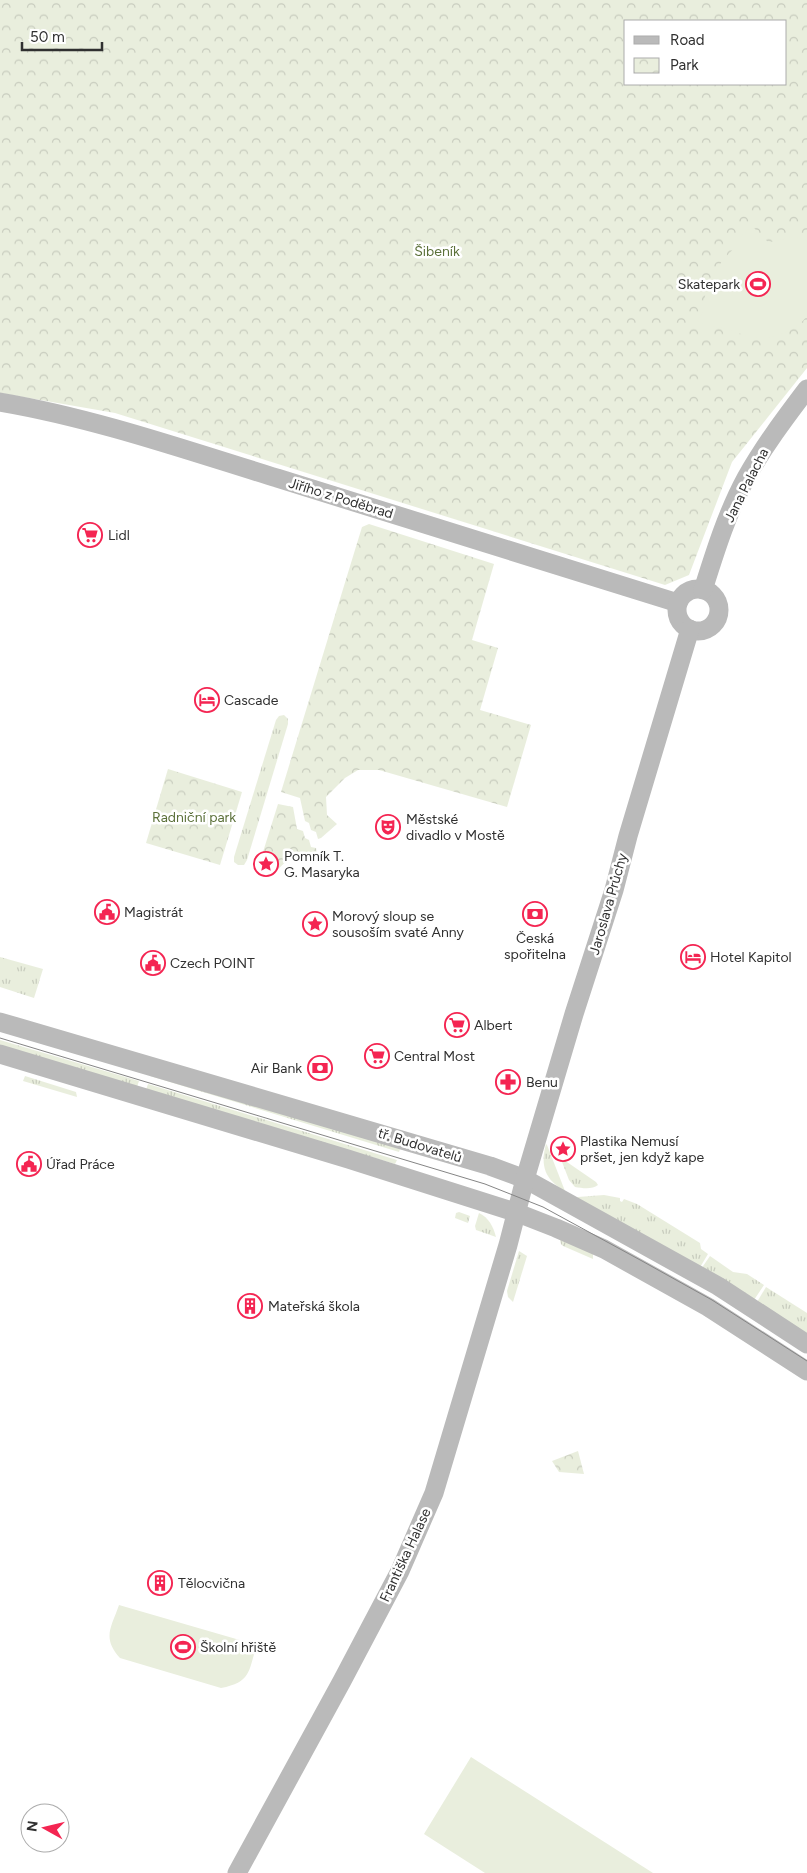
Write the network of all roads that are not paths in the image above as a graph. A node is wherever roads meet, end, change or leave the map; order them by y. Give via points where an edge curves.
1 (807, 389) edge
2 (0, 402) edge
3 (703, 590) junction
4 (678, 603) junction
5 (690, 629) junction
6 (0, 1022) edge
7 (0, 1054) edge
8 (525, 1179) junction
9 (515, 1212) junction
10 (807, 1344) edge
11 (807, 1371) edge
12 (237, 1873) edge

1 - 3 street, Jana Palacha via 775,430 746,479 728,518
2 - 4 street, Jiřího z Poděbrad via 98,424
3 - 4 street via 691,590
3 - 5 street via 714,596 718,614 708,628
4 - 5 street via 678,615
5 - 8 street, Jaroslava Průchy
6 - 8 street, tř. Budovatelů
7 - 9 street
8 - 9 street, Jaroslava Průchy
8 - 10 street, tř. Budovatelů via 718,1286
9 - 11 street via 604,1250 708,1307
9 - 12 street, Františka Halase via 434,1494 400,1571

